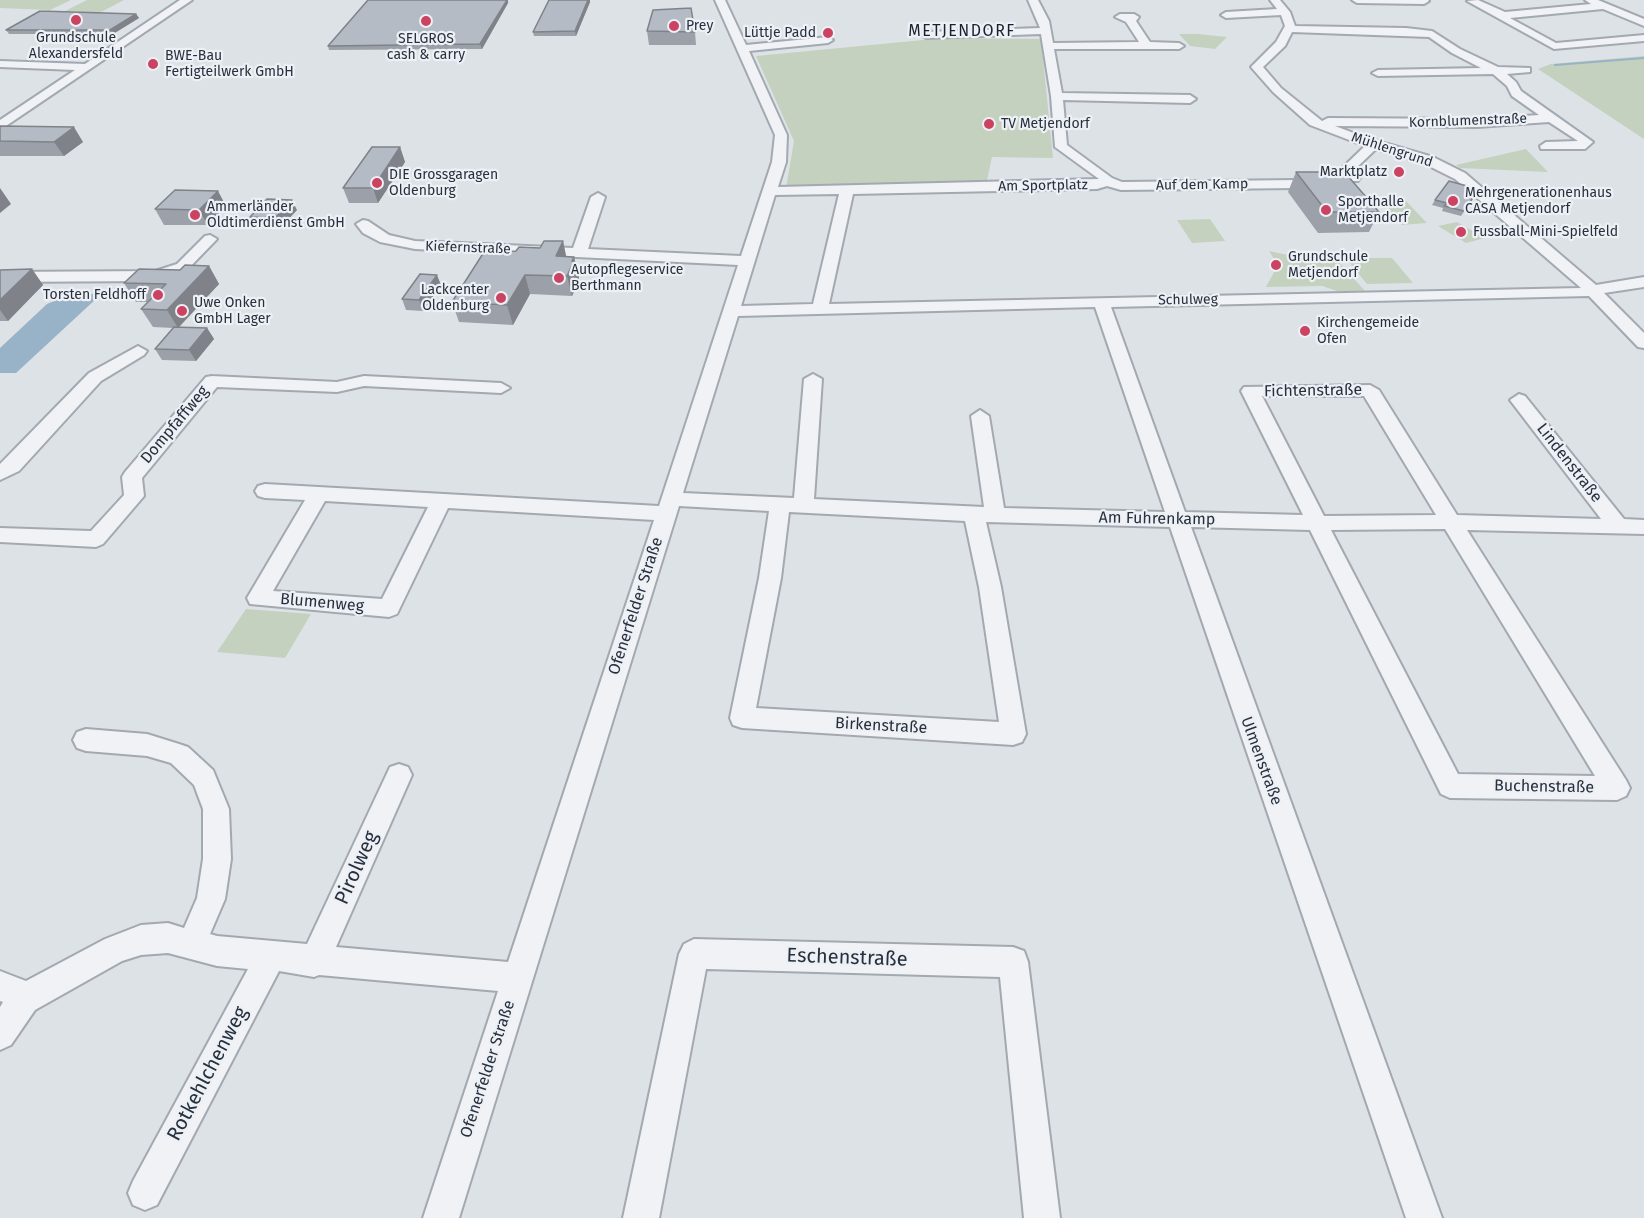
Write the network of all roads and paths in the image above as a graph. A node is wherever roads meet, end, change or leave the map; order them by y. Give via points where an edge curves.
1 (187, 0) edge
2 (720, 0) edge
3 (1033, 0) edge
4 (1275, 0) edge
5 (1357, 0) edge
6 (1590, 0) edge
7 (1424, 1) edge
8 (1472, 1) edge
9 (1604, 6) junction
10 (1285, 12) junction
11 (1226, 15) dead end
12 (1506, 15) junction
13 (1130, 20) dead end
14 (1644, 23) edge
15 (1288, 28) junction
16 (1046, 31) junction
17 (926, 34) dead end
18 (1644, 38) edge
19 (828, 40) dead end
20 (1147, 45) junction
21 (1049, 46) junction
22 (1179, 46) dead end
23 (741, 49) junction
24 (0, 64) edge
25 (86, 67) junction
26 (1526, 69) dead end
27 (1495, 70) junction
28 (1378, 73) dead end
29 (1057, 96) junction
30 (1190, 99) dead end
31 (1549, 118) junction
32 (1314, 122) junction
33 (0, 126) edge
34 (1374, 144) junction
35 (1546, 146) dead end
36 (1333, 174) edge
37 (1299, 178) edge
38 (1107, 182) junction
39 (847, 190) junction
40 (769, 191) junction
41 (598, 196) dead end
42 (363, 224) dead end
43 (210, 239) dead end
44 (579, 252) junction
45 (747, 261) junction
46 (0, 277) edge
47 (1644, 282) edge
48 (1591, 290) junction
49 (1101, 302) junction
50 (820, 308) junction
51 (731, 311) junction
52 (1644, 343) edge
53 (138, 351) dead end
54 (813, 379) dead end
55 (501, 388) dead end
56 (1518, 400) dead end
57 (980, 416) dead end
58 (0, 473) edge
59 (265, 491) dead end
60 (319, 494) junction
61 (441, 502) junction
62 (668, 506) junction
63 (792, 506) junction
64 (985, 514) junction
65 (1176, 520) junction
66 (1451, 522) junction
67 (1318, 523) junction
68 (1636, 530) edge
69 (0, 536) edge
70 (86, 740) dead end
71 (399, 775) dead end
72 (192, 943) junction
73 (270, 956) junction
74 (314, 962) junction
75 (517, 978) junction
76 (12, 993) edge
77 (0, 1034) edge
78 (144, 1193) dead end
79 (441, 1218) edge
80 (641, 1218) edge
81 (1042, 1218) edge
82 (1424, 1218) edge

1 - 25 street
2 - 23 street, Ofenerfelder Straße
3 - 16 street, Am Sportplatz
4 - 10 street
5 - 7 street
6 - 9 street
8 - 12 street
9 - 12 street
9 - 14 street
10 - 11 street
10 - 15 street via 1290,21
12 - 18 street via 1503,18 1554,46
13 - 20 street
15 - 27 street, Kornblumenstraße via 1432,34
15 - 32 street, Mühlengrund via 1281,44 1257,67 1268,82
16 - 17 street
16 - 21 street, Am Sportplatz
19 - 23 street
20 - 21 street
20 - 22 street
21 - 29 street, Am Sportplatz
23 - 40 street, Ofenerfelder Straße via 782,142
24 - 25 street
25 - 33 street
26 - 27 street, Kornblumenstraße
27 - 28 street
27 - 31 street, Kornblumenstraße via 1512,84 1516,93
29 - 30 street
29 - 38 street, Am Sportplatz via 1060,147
31 - 32 street, Kornblumenstraße via 1477,123
31 - 35 street, Kornblumenstraße via 1587,142 1585,146
32 - 34 street, Mühlengrund
34 - 36 street via 1347,170 1351,176
34 - 48 street, Mühlengrund via 1428,160 1460,176
37 - 38 street, Auf dem Kamp via 1121,186
38 - 39 street, Am Sportplatz
39 - 40 street, Am Sportplatz
39 - 50 street
40 - 45 street, Ofenerfelder Straße
41 - 44 street
42 - 44 street, Kiefernstraße via 385,239 415,245
43 - 46 street via 182,267 158,276
44 - 45 street, Kiefernstraße
45 - 51 street, Ofenerfelder Straße
47 - 48 street, Schulweg
48 - 49 street, Schulweg
48 - 52 street, Mühlengrund
49 - 50 street, Schulweg
49 - 65 street, Ulmenstraße
50 - 51 street, Schulweg
51 - 62 street, Ofenerfelder Straße
53 - 58 street via 95,377 12,466
54 - 63 street
55 - 69 street, Dompfaffweg via 364,381 337,387 212,381 132,477 134,495 96,539
56 - 68 street, Lindenstraße
57 - 64 street
59 - 60 street
60 - 61 street
60 - 61 street, Blumenweg via 258,598 389,608
61 - 62 street
62 - 63 street, Am Fuhrenkamp
62 - 75 street, Ofenerfelder Straße
63 - 64 street, Am Fuhrenkamp
63 - 64 street, Birkenstraße via 770,578 742,718 1013,734 990,587
64 - 65 street, Am Fuhrenkamp
65 - 67 street, Am Fuhrenkamp
65 - 82 street, Ulmenstraße
66 - 67 street, Am Fuhrenkamp
66 - 67 street, Fichtenstraße via 1370,390 1250,391
66 - 67 street, Buchenstraße via 1617,788 1449,786
66 - 68 street, Am Fuhrenkamp
70 - 72 street via 147,745 179,755 204,778 216,809 217,859 211,899
71 - 74 street, Pirolweg
72 - 73 street via 218,951
72 - 76 street via 168,938 141,940
73 - 74 street
73 - 78 street, Rotkehlchenweg
74 - 75 street
75 - 79 street, Ofenerfelder Straße
76 - 77 street
80 - 81 street, Eschenstraße via 694,954 1013,962

